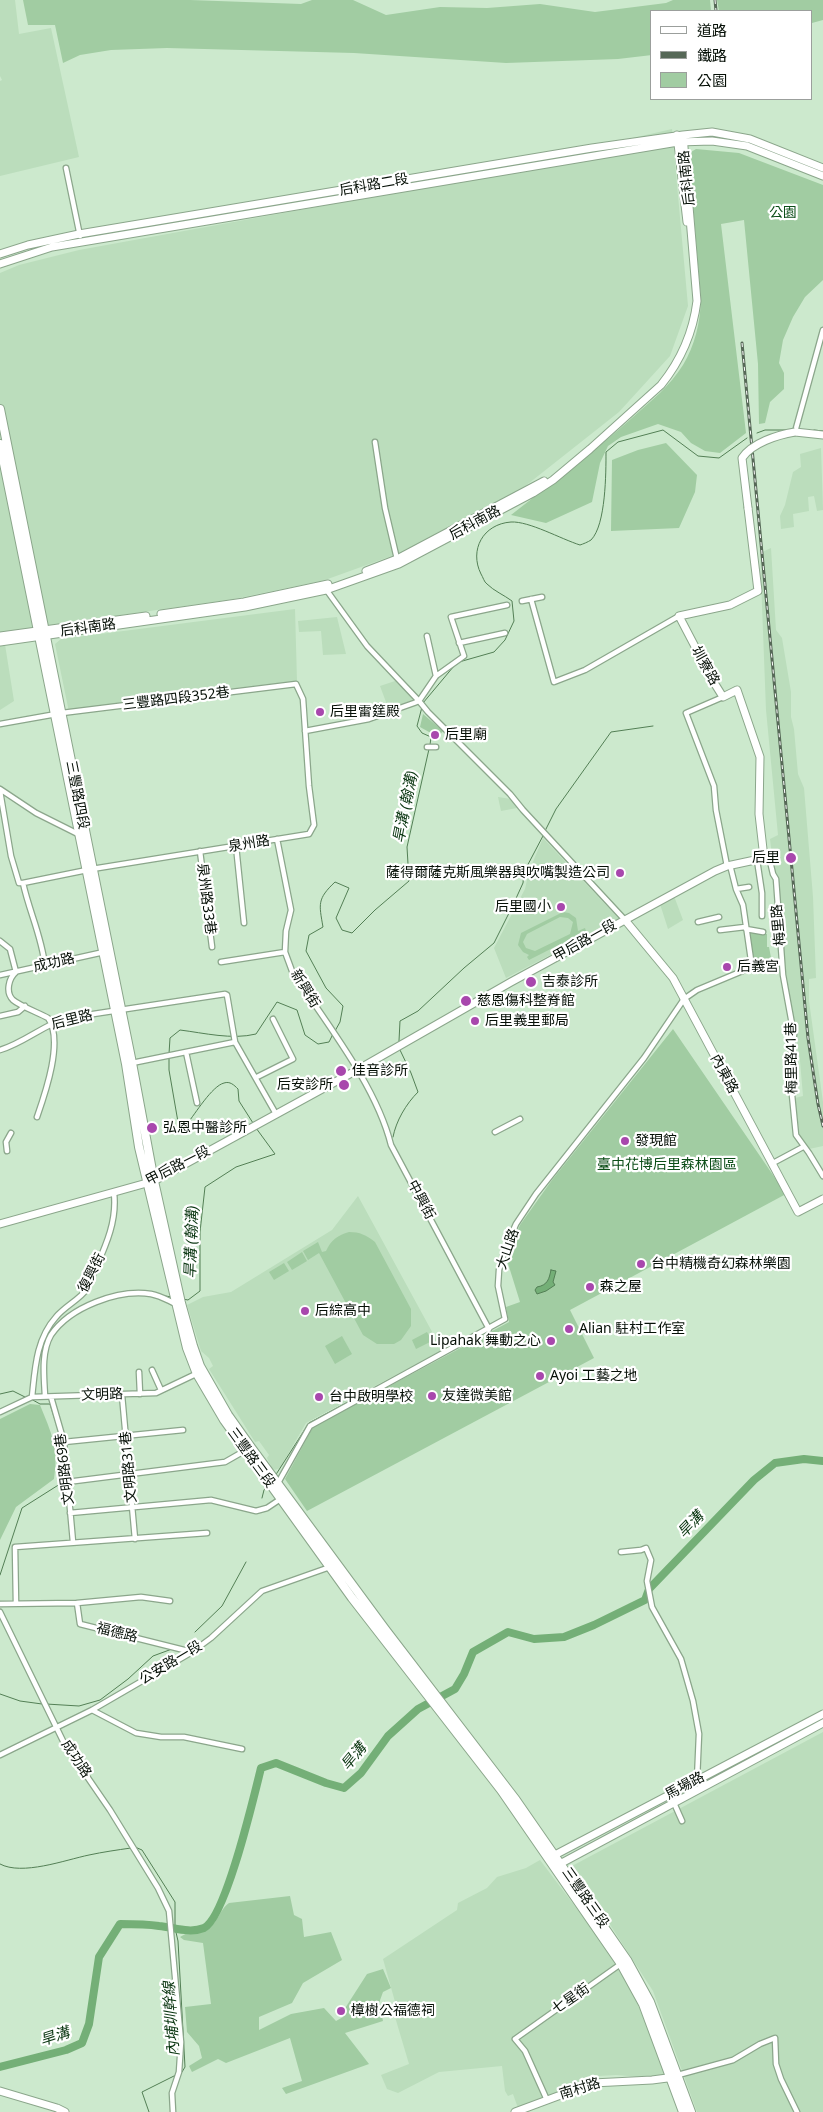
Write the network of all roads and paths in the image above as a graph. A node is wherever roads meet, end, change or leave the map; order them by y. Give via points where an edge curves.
1 (680, 139) junction
2 (748, 142) junction
3 (66, 168) dead end
4 (823, 168) edge
5 (823, 176) edge
6 (80, 238) junction
7 (0, 254) edge
8 (0, 264) edge
9 (823, 330) edge
10 (0, 409) edge
11 (795, 432) junction
12 (823, 434) edge
13 (375, 442) dead end
14 (0, 444) edge
15 (5, 466) edge
16 (398, 561) junction
17 (325, 588) junction
18 (542, 597) dead end
19 (531, 599) junction
20 (522, 601) dead end
21 (508, 605) dead end
22 (679, 616) junction
23 (42, 632) junction
24 (505, 633) dead end
25 (0, 636) edge
26 (427, 636) dead end
27 (0, 642) edge
28 (458, 643) junction
29 (436, 676) junction
30 (296, 684) joint
31 (723, 697) junction
32 (421, 704) junction
33 (59, 714) junction
34 (0, 724) edge
35 (306, 731) junction
36 (427, 746) dead end
37 (436, 747) dead end
38 (0, 790) edge
39 (81, 833) junction
40 (277, 840) junction
41 (236, 846) junction
42 (200, 852) junction
43 (764, 859) junction
44 (729, 865) junction
45 (89, 869) junction
46 (23, 882) junction
47 (749, 887) dead end
48 (736, 889) junction
49 (762, 916) dead end
50 (718, 917) dead end
51 (625, 920) junction
52 (698, 922) dead end
53 (244, 923) dead end
54 (745, 928) junction
55 (720, 930) dead end
56 (763, 932) dead end
57 (0, 940) edge
58 (212, 947) dead end
59 (106, 952) junction
60 (285, 952) junction
61 (221, 962) dead end
62 (782, 962) junction
63 (45, 966) junction
64 (752, 967) junction
65 (16, 972) junction
66 (0, 975) edge
67 (684, 999) junction
68 (25, 1006) junction
69 (118, 1010) junction
70 (0, 1016) edge
71 (272, 1019) dead end
72 (52, 1022) junction
73 (235, 1042) junction
74 (0, 1050) edge
75 (186, 1052) junction
76 (129, 1063) junction
77 (357, 1070) junction
78 (256, 1077) junction
79 (197, 1103) dead end
80 (276, 1114) junction
81 (36, 1117) dead end
82 (520, 1119) dead end
83 (495, 1132) dead end
84 (11, 1133) dead end
85 (803, 1146) junction
86 (7, 1151) dead end
87 (773, 1163) junction
88 (823, 1176) edge
89 (151, 1182) junction
90 (114, 1193) junction
91 (823, 1199) edge
92 (0, 1224) edge
93 (178, 1304) junction
94 (489, 1329) junction
95 (152, 1370) dead end
96 (139, 1372) dead end
97 (200, 1373) junction
98 (161, 1390) junction
99 (140, 1394) junction
100 (122, 1395) junction
101 (45, 1396) junction
102 (32, 1397) junction
103 (50, 1397) junction
104 (0, 1412) edge
105 (182, 1430) dead end
106 (126, 1437) junction
107 (64, 1442) junction
108 (248, 1448) junction
109 (129, 1476) junction
110 (67, 1482) junction
111 (276, 1486) junction
112 (284, 1497) junction
113 (132, 1508) junction
114 (70, 1513) junction
115 (207, 1533) dead end
116 (135, 1539) junction
117 (73, 1542) junction
118 (621, 1552) dead end
119 (333, 1565) junction
120 (170, 1600) dead end
121 (78, 1603) junction
122 (0, 1604) edge
123 (16, 1604) junction
124 (0, 1612) edge
125 (192, 1652) junction
126 (92, 1710) junction
127 (823, 1714) edge
128 (823, 1724) edge
129 (56, 1728) junction
130 (242, 1749) dead end
131 (0, 1755) edge
132 (697, 1780) junction
133 (674, 1803) junction
134 (682, 1821) dead end
135 (551, 1857) junction
136 (557, 1865) junction
137 (624, 1962) junction
138 (674, 2077) junction
139 (0, 2091) edge
140 (547, 2100) junction
141 (65, 2112) edge
142 (173, 2112) edge
143 (515, 2112) edge
144 (683, 2112) edge
145 (691, 2112) edge
146 (796, 2112) edge

1 - 2 street, 后科路二段
1 - 6 street, 后科路二段
1 - 16 street, 后科南路 via 693,300 679,354 659,382 588,447 548,478
2 - 4 street
2 - 5 street
3 - 6 street
6 - 7 street, 后科路二段 via 28,245
6 - 8 street, 后科路二段
9 - 11 street
10 - 15 main road, 三豐路四段
11 - 12 street
11 - 22 street, bridge via 768,439 742,458 758,590 730,605
13 - 16 street via 385,508
14 - 15 main road, 三豐路四段
15 - 23 main road, 三豐路四段
16 - 17 street, 后科南路
17 - 23 street, 后科南路 via 245,605
17 - 32 street via 367,646
18 - 19 street
19 - 20 street
19 - 22 street via 554,682 585,670
21 - 28 street via 451,617
22 - 31 street, 圳寮路
23 - 25 street, 后科南路
23 - 27 street, 后科南路
23 - 33 main road, 三豐路四段
24 - 28 street
26 - 29 street
28 - 29 street via 464,656
29 - 32 street
30 - 33 street, 三豐路四段352巷
30 - 35 street, 泉州路 via 303,699
31 - 43 street, 圳寮路 via 737,690 760,757 759,814
31 - 44 street via 686,713 714,786 716,810
32 - 35 street via 369,719
32 - 51 street via 510,794
33 - 34 street, 三豐路四段352巷
33 - 39 main road, 三豐路四段
35 - 40 street, 泉州路 via 313,830 309,834
36 - 37 street
38 - 39 street via 36,813
38 - 46 street via 11,856 19,883
39 - 45 main road, 三豐路四段
40 - 41 street, 泉州路
40 - 60 street, 新興街 via 291,910
41 - 42 street, 泉州路
41 - 53 street
42 - 45 street, 泉州路
42 - 58 street, 泉州路33巷
43 - 44 street, 甲后路一段
43 - 49 street
43 - 62 street, 梅里路 via 776,879
44 - 48 street
44 - 51 street, 甲后路一段
45 - 46 street, 泉州路
45 - 59 main road, 三豐路四段
46 - 63 street via 28,909 43,946
47 - 48 street
48 - 54 street
50 - 52 street
51 - 67 street, 內東路 via 673,978
51 - 77 street, 甲后路一段
54 - 55 street
54 - 56 street
54 - 64 street
57 - 65 street via 10,949
59 - 63 street, 成功路
59 - 69 main road, 三豐路四段
60 - 61 street
60 - 77 street, 新興街 via 292,971
62 - 64 street, 梅里路
62 - 85 street, 梅里路41巷 via 794,1035 789,1065 796,1136
63 - 65 street, 成功路
64 - 67 street, 梅里路 via 697,990
65 - 66 street, 成功路
65 - 68 street via 11,976 10,994
67 - 87 street, 內東路
67 - 94 street, 大山路 via 644,1058 516,1224 504,1249 499,1270 498,1286 505,1319
68 - 70 street via 18,1012
68 - 72 street
69 - 72 street, 后里路
69 - 73 street, 后里路 via 225,994
69 - 76 main road, 三豐路四段
71 - 78 street via 293,1059
72 - 74 street, 后里路
72 - 81 street via 52,1066
73 - 75 street
73 - 78 street
75 - 76 street
75 - 79 street
76 - 89 main road, 三豐路四段
77 - 80 street, 甲后路一段
77 - 94 street, 中興街 via 383,1118 391,1145
78 - 80 street
80 - 89 street, 甲后路一段
82 - 83 street
84 - 86 street via 6,1142
85 - 87 street
85 - 88 street, 梅里路41巷
87 - 91 street, 內東路 via 798,1212
89 - 90 street, 甲后路一段
89 - 93 main road, 三豐路三段
90 - 92 street, 甲后路一段
90 - 102 street, 復興街 via 110,1237 87,1289 56,1317 45,1336 38,1351
93 - 97 main road, 三豐路三段 via 186,1348
93 - 101 street, 復興街 via 150,1294 110,1298 68,1318 51,1336 46,1350
94 - 111 street, 大山路 via 310,1426
95 - 98 street
96 - 99 street
97 - 98 street, 文明路
97 - 108 main road, 三豐路三段 via 210,1400
98 - 99 street, 文明路
99 - 100 street, 文明路
100 - 103 street, 文明路
100 - 106 street, 文明路31巷
101 - 102 street, 文明路
101 - 103 street, 文明路
102 - 104 street, 文明路
103 - 107 street, 文明路69巷
105 - 106 street
106 - 107 street
106 - 109 street, 文明路31巷
107 - 110 street, 文明路69巷
108 - 109 street via 224,1462
108 - 111 main road, 三豐路三段
109 - 110 street
109 - 113 street, 文明路31巷
110 - 114 street, 文明路69巷
111 - 112 main road, 三豐路三段
112 - 113 street via 256,1511 211,1500
112 - 119 main road, 三豐路三段
113 - 114 street
113 - 116 street, 文明路31巷
114 - 117 street, 文明路69巷
115 - 116 street
116 - 117 street
117 - 123 street via 15,1547
118 - 132 street via 646,1548 650,1555 647,1581 652,1606 681,1659 693,1701 699,1734
119 - 125 street, 公安路一段 via 262,1592
119 - 135 main road, 三豐路三段 via 422,1683 504,1783
120 - 121 street via 141,1597
121 - 123 street
121 - 125 street, 福德路 via 80,1624
122 - 123 street
124 - 129 street, 成功路
125 - 126 street, 公安路一段
126 - 129 street, 公安路一段
126 - 130 street via 136,1733 161,1738 184,1737
127 - 132 street, 馬場路
128 - 133 street, 馬場路
129 - 131 street, 公安路一段
129 - 142 street, 成功路 via 110,1810 169,1911 181,2042 179,2072 172,2093
132 - 135 street, 馬場路
133 - 134 street
133 - 136 street, 馬場路
135 - 136 main road, 三豐路三段
136 - 137 main road, 三豐路三段
137 - 138 main road, 三豐路三段
137 - 140 street, 七星街 via 515,2039 525,2051
138 - 140 street, 南村路 via 594,2082
138 - 144 main road, 三豐路三段
138 - 145 main road, 三豐路三段
138 - 146 street via 733,2060 775,2038 776,2064
139 - 141 street
140 - 143 street, 南村路

